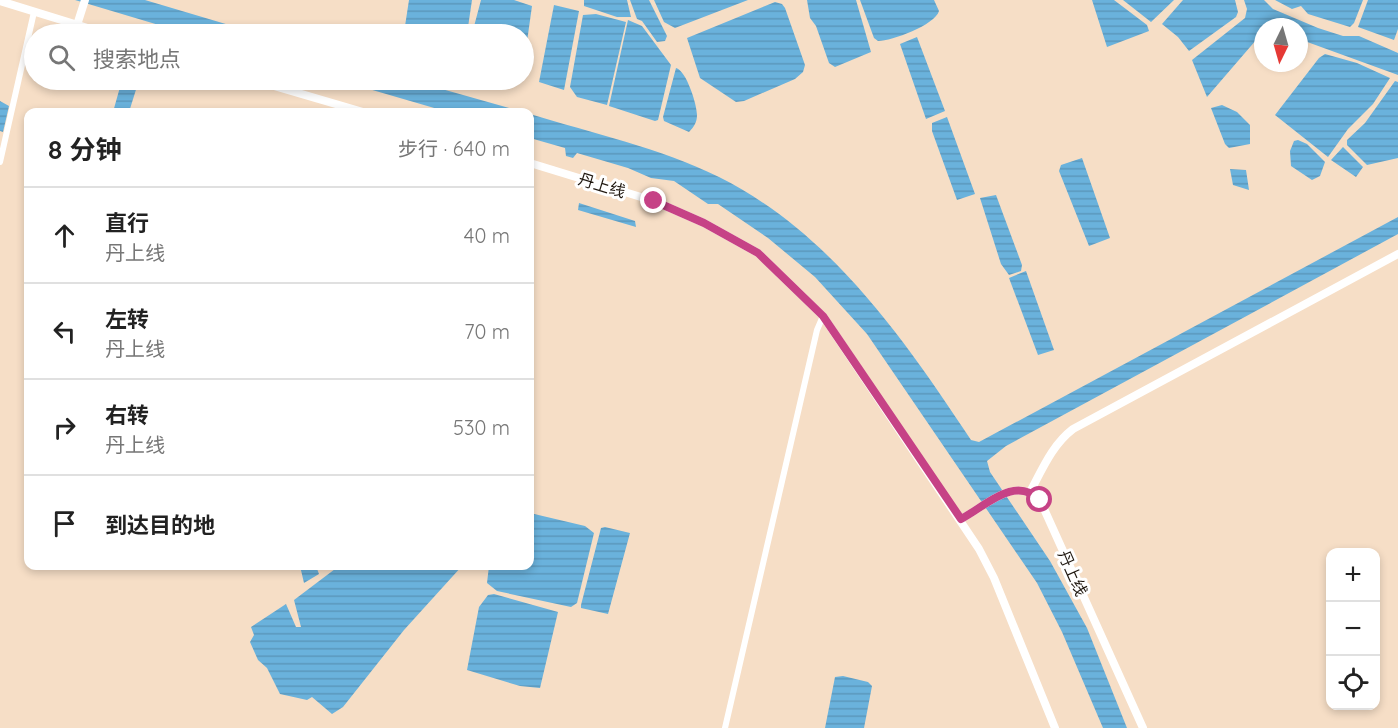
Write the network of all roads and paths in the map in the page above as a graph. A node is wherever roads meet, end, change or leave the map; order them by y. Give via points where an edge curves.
1 (0, 1) edge
2 (83, 4) edge
3 (34, 12) junction
4 (31, 24) edge
5 (74, 24) edge
6 (77, 24) edge
7 (24, 56) edge
8 (288, 90) edge
9 (349, 108) edge
10 (0, 162) edge
11 (534, 164) edge
12 (1398, 254) edge
13 (823, 316) junction
14 (1030, 492) junction
15 (961, 519) junction
16 (725, 728) edge
17 (1055, 728) edge
18 (1143, 728) edge

1 - 3 main road
2 - 6 street
3 - 4 street
3 - 5 main road
7 - 10 street
8 - 9 main road
11 - 13 main road, 丹上线 via 654,201 704,223 758,253
12 - 14 street via 1072,429 1053,449
13 - 15 main road, 丹上线
13 - 16 street
14 - 15 street via 1007,491
14 - 18 street, 丹上线 via 1040,500
15 - 17 main road, 丹上线 via 994,578

